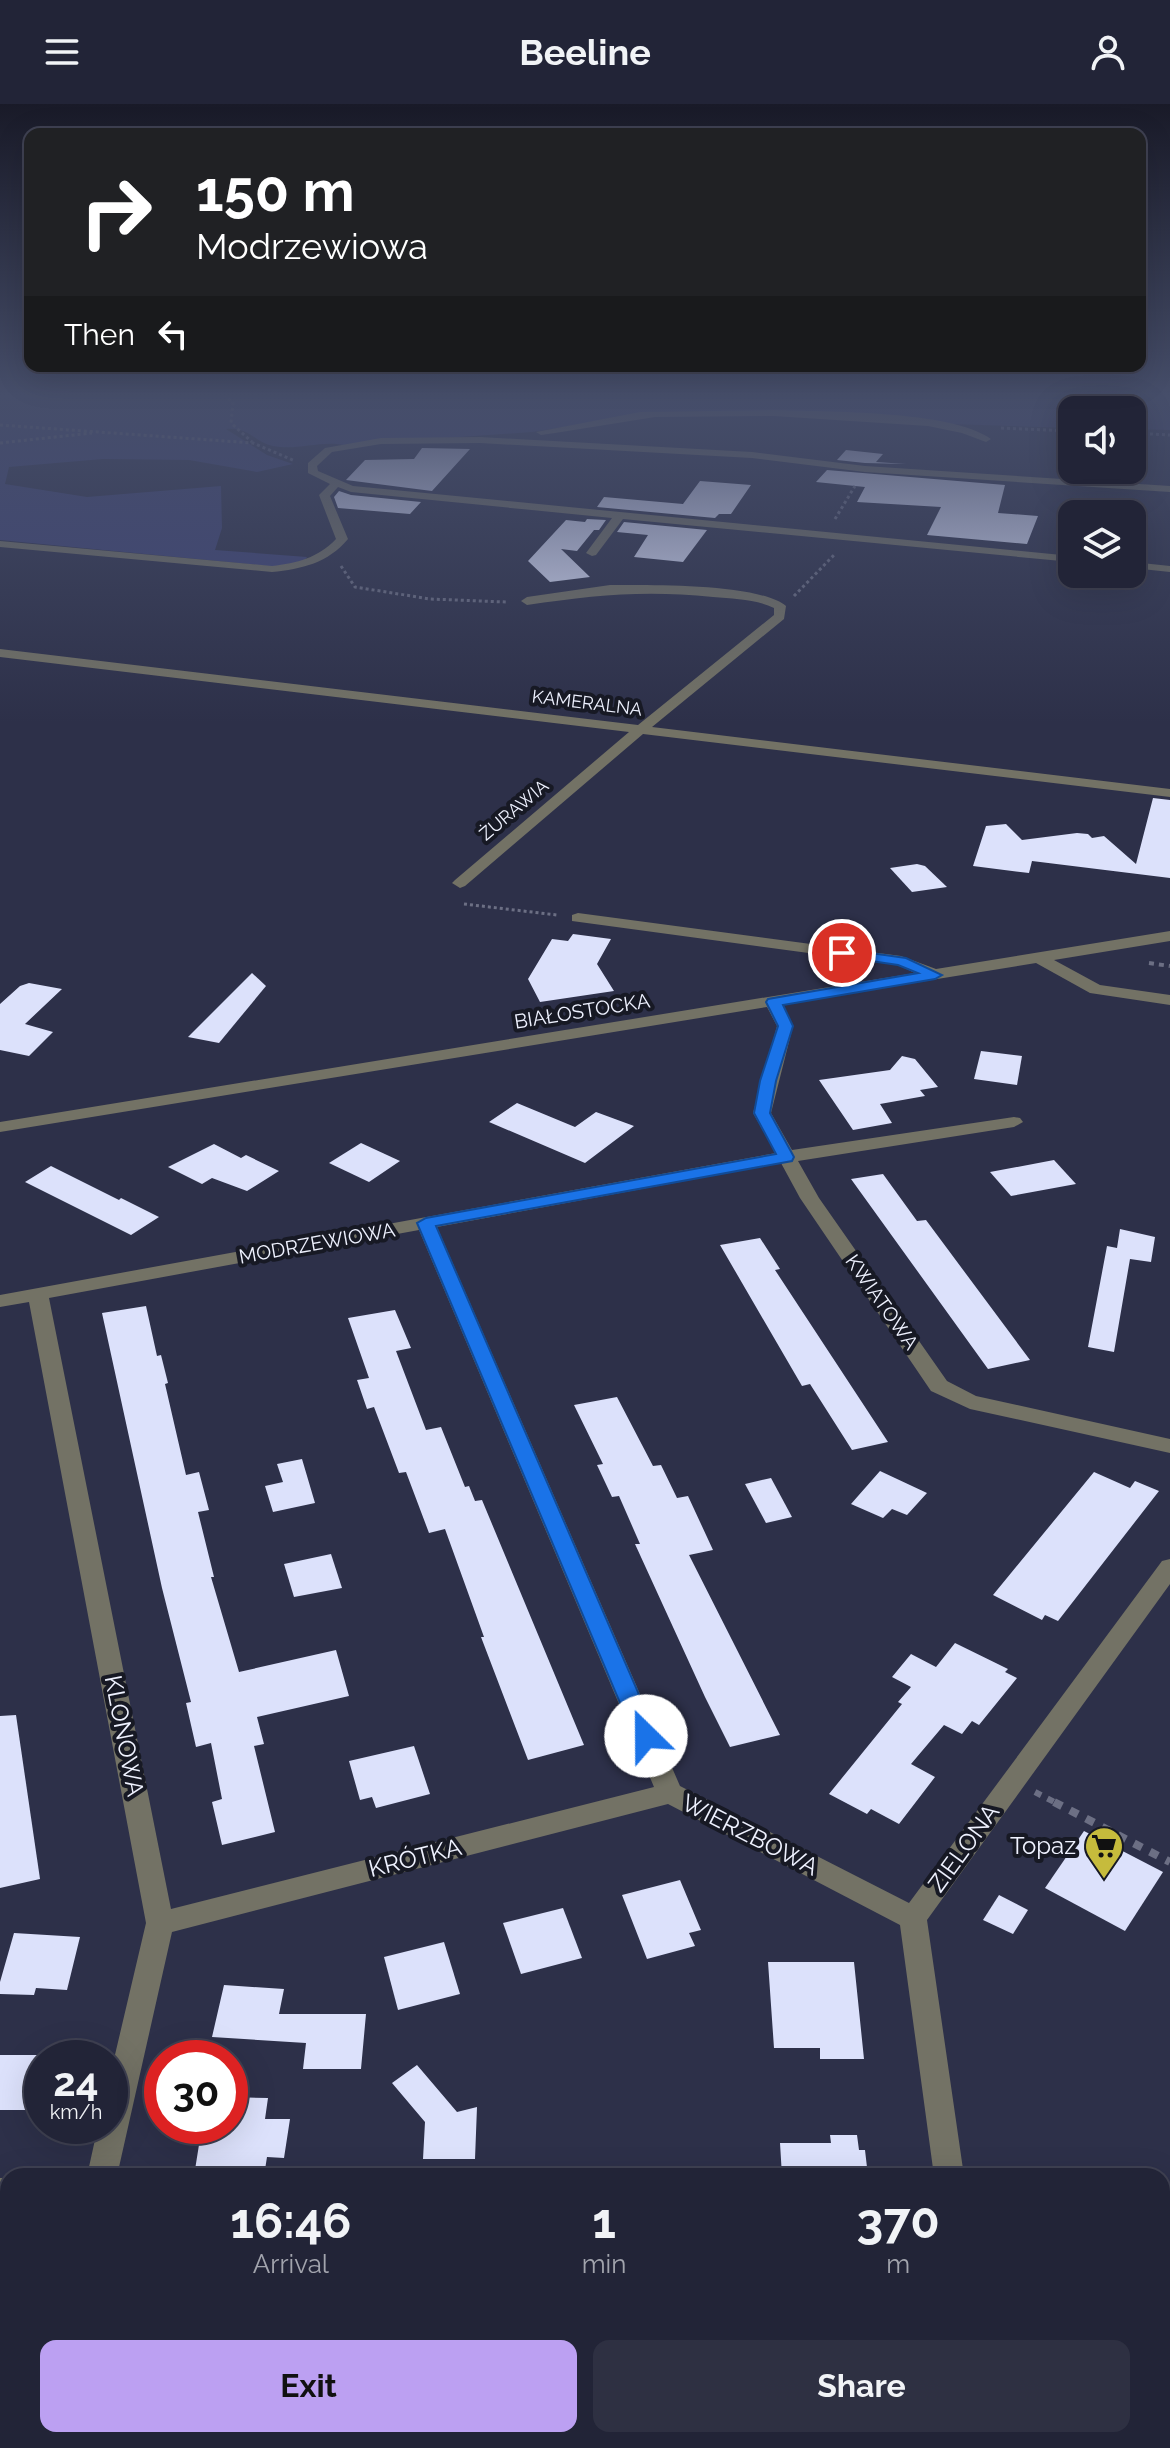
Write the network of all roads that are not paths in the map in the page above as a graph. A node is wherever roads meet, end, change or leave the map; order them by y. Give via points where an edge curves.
1 (328, 504) edge
2 (504, 504) edge
3 (619, 516) junction
4 (0, 544) edge
5 (592, 553) dead end
6 (1058, 558) edge
7 (1146, 566) edge
8 (1170, 569) edge
9 (527, 601) road end
10 (0, 653) edge
11 (643, 728) junction
12 (1170, 793) edge
13 (460, 883) road end
14 (578, 918) road end
15 (1170, 936) edge
16 (1039, 958) junction
17 (935, 975) junction
18 (1170, 1000) edge
19 (773, 1002) junction
20 (1014, 1122) dead end
21 (0, 1127) edge
22 (786, 1157) junction
23 (426, 1223) junction
24 (38, 1294) junction
25 (0, 1301) edge
26 (1170, 1446) edge
27 (1170, 1567) edge
28 (670, 1793) junction
29 (913, 1918) junction
30 (160, 1923) junction
31 (104, 2168) edge
32 (948, 2168) edge

1 - 4 street via 342,539 306,566 272,569
2 - 3 street
3 - 5 street
3 - 6 street
7 - 8 street
9 - 11 street, ŻURAWIA via 610,589 668,589 762,598 780,606 780,616
10 - 11 street, KAMERALNA
11 - 12 street, KAMERALNA
11 - 13 street, ŻURAWIA
14 - 17 street via 901,961
15 - 16 street, BIAŁOSTOCKA
16 - 17 street, BIAŁOSTOCKA
16 - 18 street via 1096,989
17 - 19 street, BIAŁOSTOCKA
19 - 21 street, BIAŁOSTOCKA
19 - 22 street, KWIATOWA via 785,1026 762,1113
20 - 22 street, MODRZEWIOWA
22 - 23 street, MODRZEWIOWA
22 - 26 street, KWIATOWA via 939,1386 970,1402
23 - 24 street, MODRZEWIOWA
23 - 28 street, WIERZBOWA
24 - 25 street, MODRZEWIOWA
24 - 30 street, KLONOWA
27 - 29 street, ZIELONA
28 - 29 street, WIERZBOWA
28 - 30 street, KRÓTKA
29 - 32 street
30 - 31 street, KLONOWA

